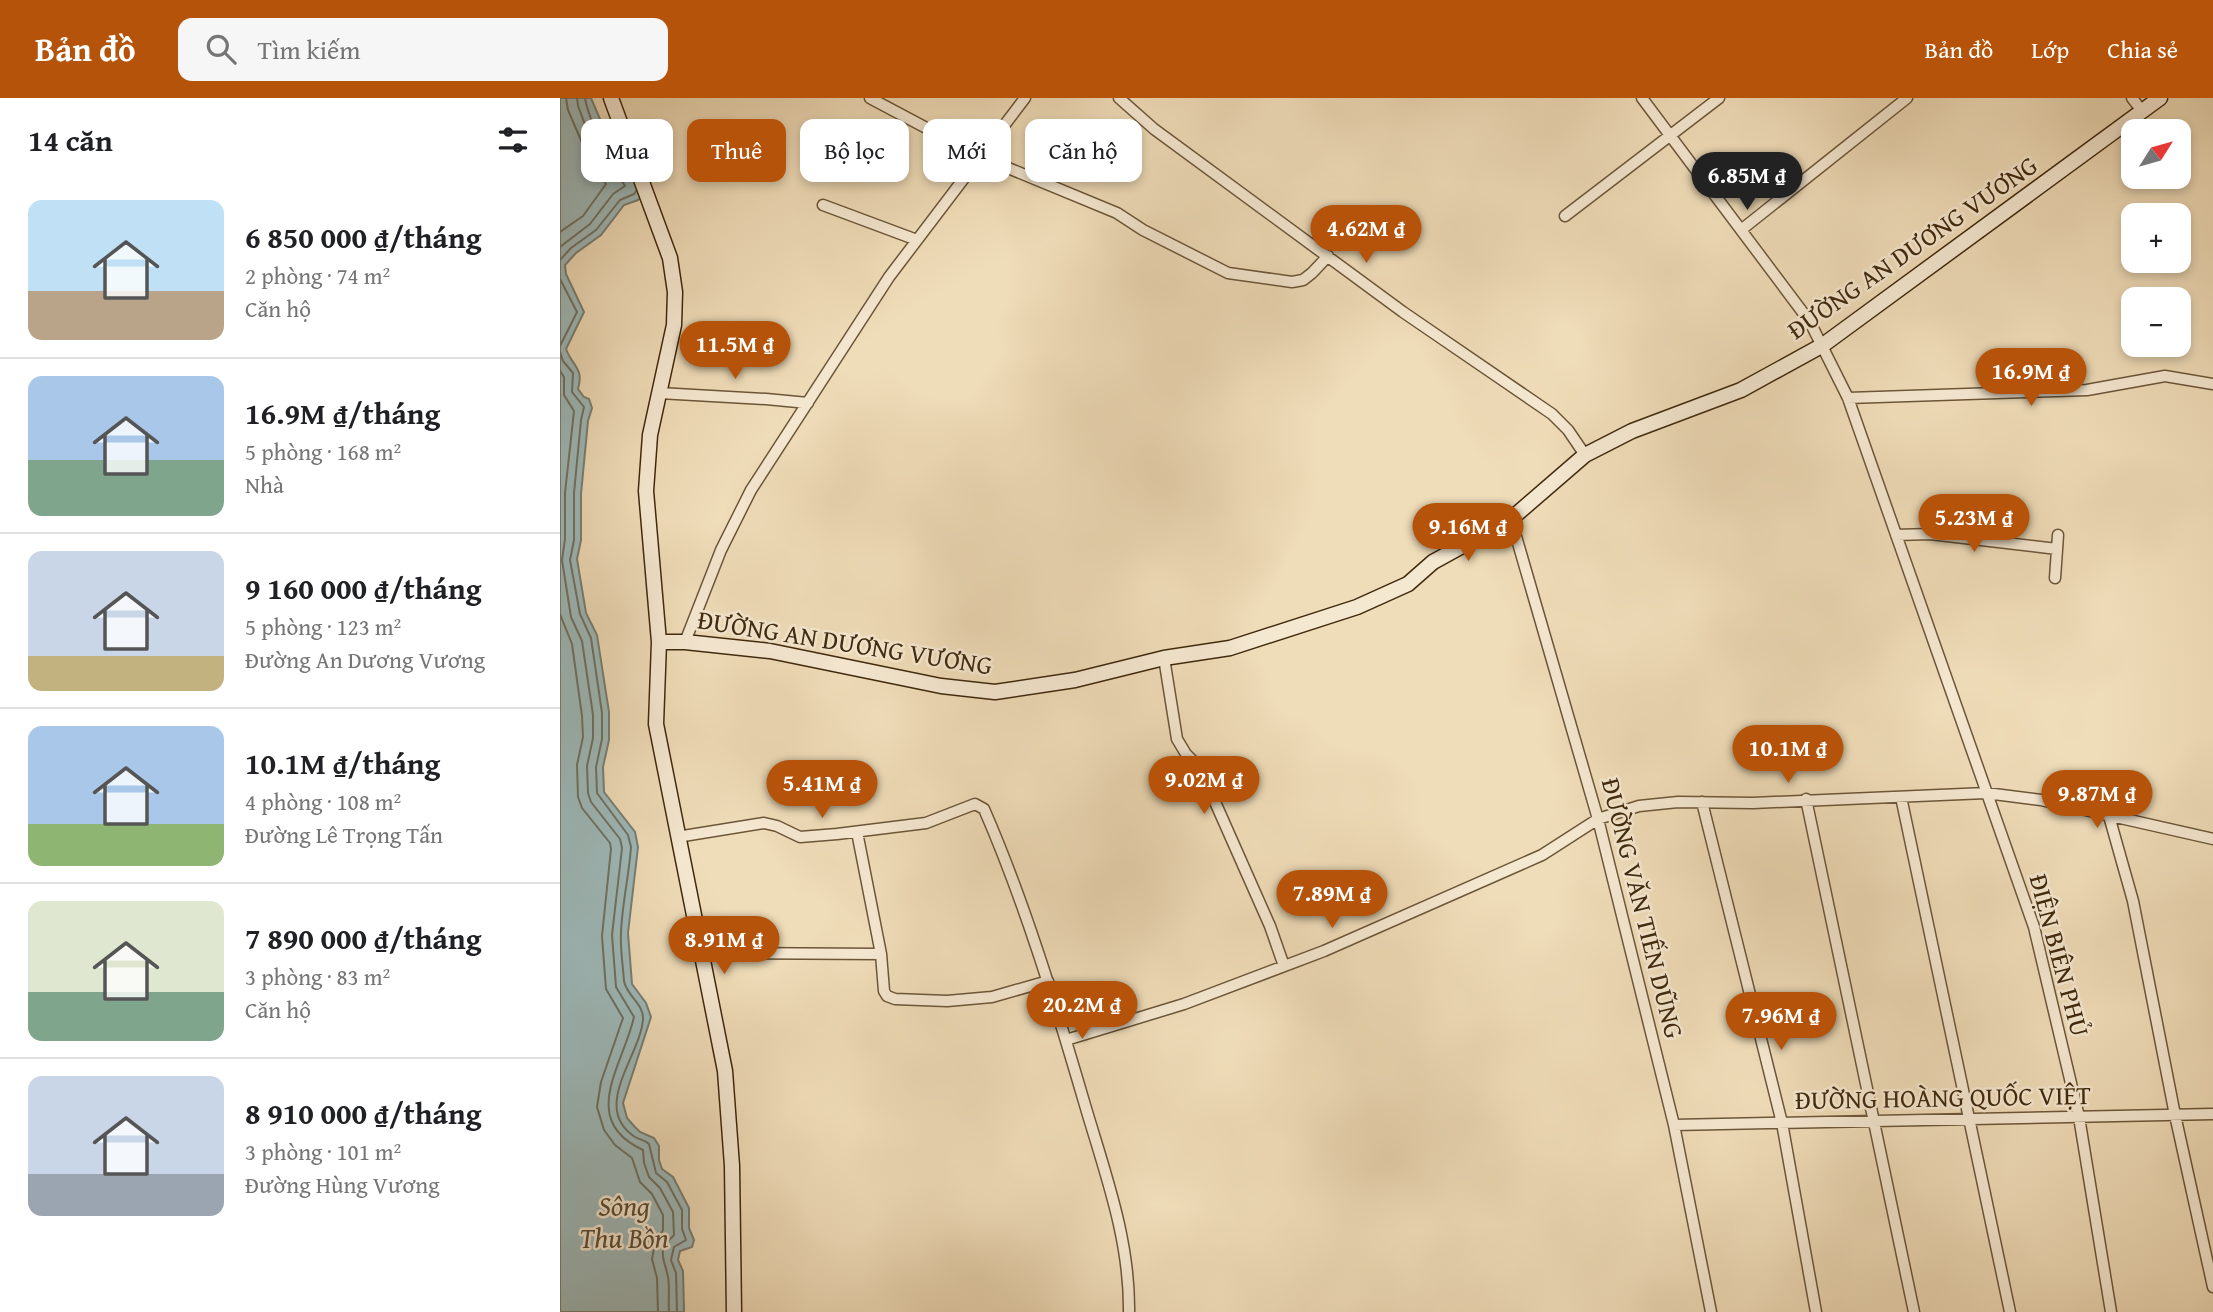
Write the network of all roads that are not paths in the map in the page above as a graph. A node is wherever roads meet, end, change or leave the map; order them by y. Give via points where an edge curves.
1 (611, 98) edge
2 (870, 98) edge
3 (1025, 98) edge
4 (1119, 98) edge
5 (1642, 98) edge
6 (1719, 98) edge
7 (1907, 98) edge
8 (2133, 98) edge
9 (2160, 98) edge
10 (2142, 111) junction
11 (1008, 119) edge
12 (923, 126) edge
13 (1671, 136) junction
14 (1011, 169) edge
15 (960, 182) edge
16 (822, 205) dead end
17 (1565, 216) dead end
18 (1741, 230) junction
19 (917, 240) junction
20 (1328, 256) junction
21 (1824, 345) junction
22 (2213, 384) edge
23 (659, 393) junction
24 (1848, 398) junction
25 (808, 403) junction
26 (1585, 455) junction
27 (1511, 519) junction
28 (1896, 535) junction
29 (2058, 535) dead end
30 (2057, 549) junction
31 (2055, 578) dead end
32 (659, 642) junction
33 (685, 642) junction
34 (1164, 658) junction
35 (1986, 793) junction
36 (1901, 797) junction
37 (1806, 799) junction
38 (1702, 802) junction
39 (2109, 816) junction
40 (1598, 819) junction
41 (857, 832) junction
42 (677, 838) junction
43 (2211, 839) edge
44 (2213, 851) edge
45 (881, 954) junction
46 (702, 955) junction
47 (1284, 966) junction
48 (1048, 981) junction
49 (1066, 1040) junction
50 (2213, 1114) edge
51 (2175, 1115) junction
52 (2078, 1117) junction
53 (1968, 1119) junction
54 (1874, 1121) junction
55 (1782, 1123) junction
56 (1674, 1125) junction
57 (2213, 1286) edge
58 (734, 1312) edge
59 (1129, 1312) edge
60 (1711, 1312) edge
61 (1816, 1312) edge
62 (1914, 1312) edge
63 (2010, 1312) edge
64 (2111, 1312) edge

1 - 23 main road via 670,258 674,325
2 - 12 street
3 - 11 street
4 - 20 street via 1154,129
5 - 13 street, ĐIỆN BIÊN PHỦ
6 - 13 street
7 - 18 street
8 - 10 street
9 - 10 main road, ĐƯỜNG AN DƯƠNG VƯƠNG
10 - 21 main road, ĐƯỜNG AN DƯƠNG VƯƠNG
13 - 17 street
13 - 18 street, ĐIỆN BIÊN PHỦ
14 - 20 street via 1117,213 1228,273 1292,282 1303,280
15 - 19 street
16 - 19 street
18 - 21 street, ĐIỆN BIÊN PHỦ
19 - 25 street
20 - 26 street via 1552,414
21 - 24 street, ĐIỆN BIÊN PHỦ
21 - 26 main road, ĐƯỜNG AN DƯƠNG VƯƠNG via 1741,390 1632,431
22 - 24 street via 2165,376 2087,390
23 - 25 street
23 - 32 main road via 646,491
24 - 28 street, ĐIỆN BIÊN PHỦ
25 - 33 street via 751,490 721,550
26 - 27 main road, ĐƯỜNG AN DƯƠNG VƯƠNG
27 - 34 main road, ĐƯỜNG AN DƯƠNG VƯƠNG via 1433,562 1408,584 1357,607 1230,648
27 - 40 street, ĐƯỜNG VĂN TIẾN DŨNG
28 - 30 street via 1941,535
28 - 35 street, ĐIỆN BIÊN PHỦ
29 - 30 street
30 - 31 street
32 - 33 main road, ĐƯỜNG AN DƯƠNG VƯƠNG
32 - 42 main road via 656,723
33 - 34 main road, ĐƯỜNG AN DƯƠNG VƯƠNG via 770,651 942,687 995,692 1075,680
34 - 47 street via 1177,739 1200,768
35 - 36 street
35 - 39 street
35 - 52 street, ĐIỆN BIÊN PHỦ via 2034,927
36 - 37 street
36 - 53 street
37 - 38 street
37 - 54 street
38 - 40 street via 1639,806
38 - 55 street
39 - 43 street
39 - 51 street via 2133,901
40 - 47 street via 1542,855
40 - 56 street, ĐƯỜNG VĂN TIẾN DŨNG
41 - 42 street via 800,837 764,823
41 - 45 street
41 - 48 street via 926,823 975,804 982,807
42 - 46 main road
43 - 44 street
45 - 46 street
45 - 48 street via 884,991 894,999 992,997
46 - 58 main road via 726,1084
47 - 49 street via 1184,1004
48 - 49 street
49 - 59 street via 1121,1227 1130,1281
50 - 51 street, ĐƯỜNG HOÀNG QUỐC VIỆT
51 - 52 street, ĐƯỜNG HOÀNG QUỐC VIỆT
51 - 57 street
52 - 53 street, ĐƯỜNG HOÀNG QUỐC VIỆT
52 - 64 street, ĐIỆN BIÊN PHỦ
53 - 54 street, ĐƯỜNG HOÀNG QUỐC VIỆT
53 - 63 street
54 - 55 street, ĐƯỜNG HOÀNG QUỐC VIỆT
54 - 62 street
55 - 56 street, ĐƯỜNG HOÀNG QUỐC VIỆT
55 - 61 street
56 - 60 street, ĐƯỜNG VĂN TIẾN DŨNG

